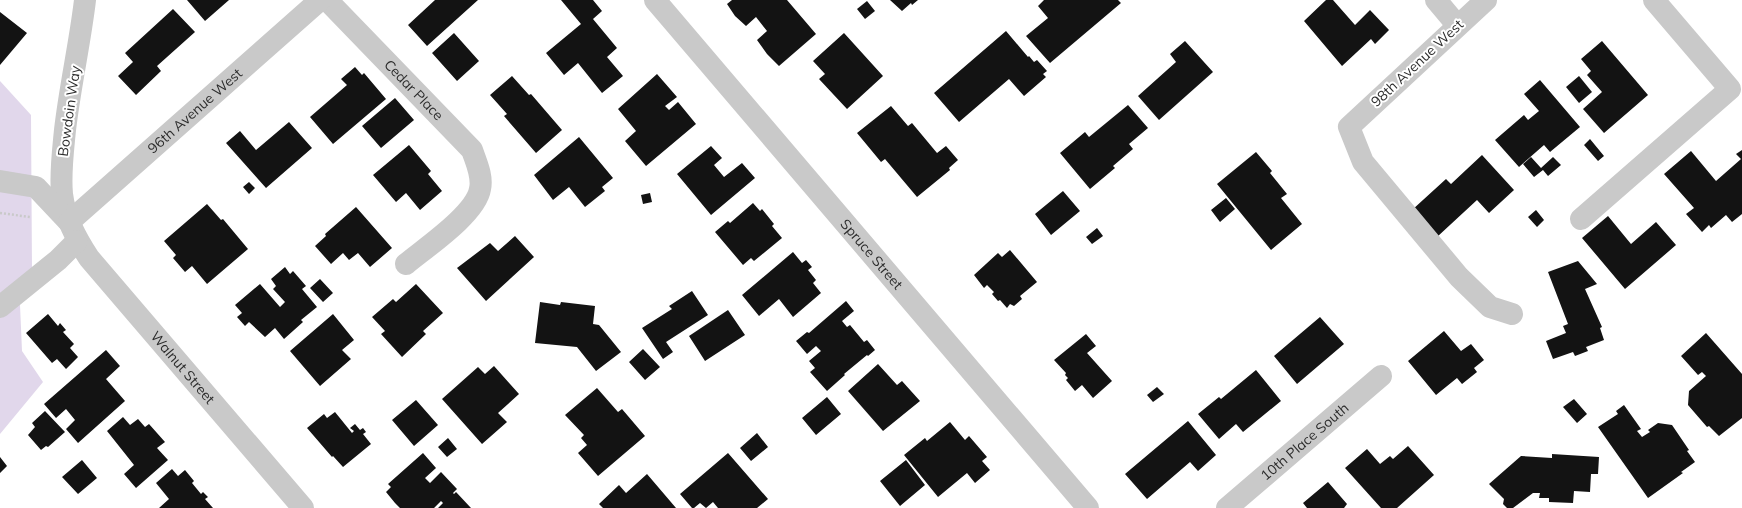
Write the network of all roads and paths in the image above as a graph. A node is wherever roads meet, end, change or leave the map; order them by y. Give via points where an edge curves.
1 (85, 0) edge
2 (320, 0) edge
3 (328, 0) edge
4 (655, 0) edge
5 (1436, 0) edge
6 (1486, 0) edge
7 (1654, 0) edge
8 (1457, 25) junction
9 (0, 181) edge
10 (0, 213) edge
11 (36, 217) dead end
12 (1581, 219) dead end
13 (73, 231) junction
14 (406, 264) dead end
15 (0, 307) edge
16 (1512, 314) dead end
17 (1381, 376) dead end
18 (303, 508) edge
19 (1088, 508) edge
20 (1227, 508) edge

1 - 13 street, Bowdoin Way via 62,161 62,194
2 - 13 street, 96th Avenue West
3 - 14 street, Cedar Place via 472,150 481,182 474,204
4 - 19 street, Spruce Street
5 - 8 street
6 - 8 street, 98th Avenue West
7 - 12 street via 1730,89
8 - 16 street, 98th Avenue West via 1349,127 1363,162 1459,277 1490,307
9 - 13 street via 36,187
10 - 11 path
13 - 15 street, 96th Avenue West via 58,260
13 - 18 street, Walnut Street via 89,258
17 - 20 street, 10th Place South

